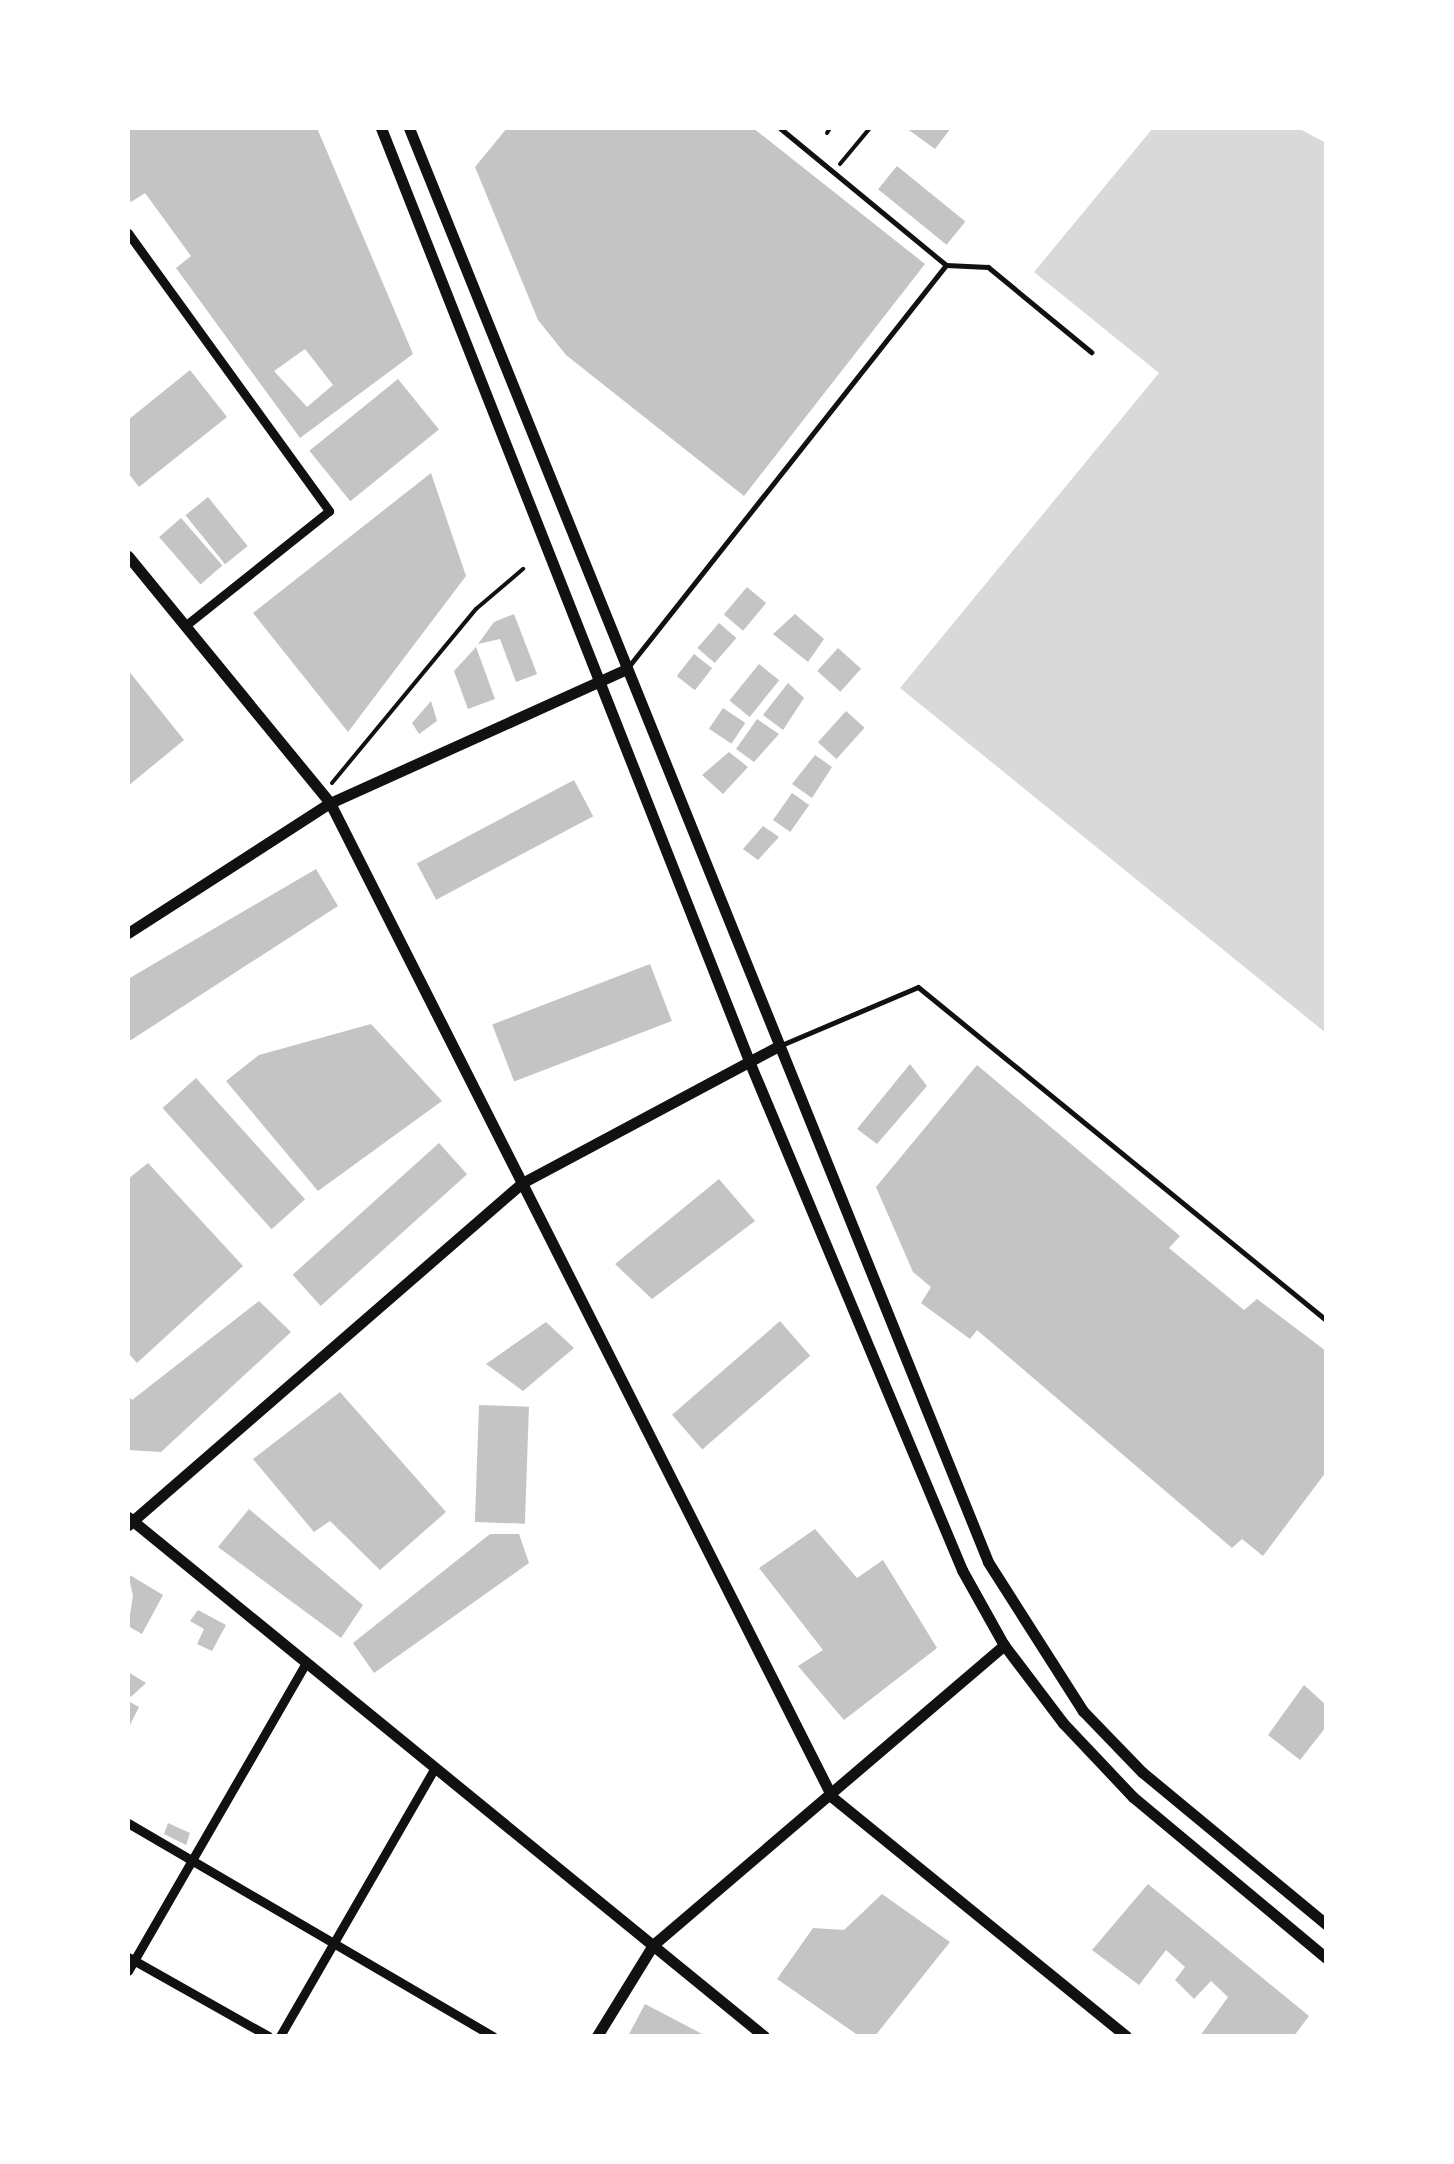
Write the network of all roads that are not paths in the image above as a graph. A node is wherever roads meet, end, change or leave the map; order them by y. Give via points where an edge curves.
1 (381, 128) edge
2 (408, 128) edge
3 (780, 128) edge
4 (128, 233) edge
5 (946, 265) junction
6 (1090, 352) dead end
7 (128, 556) edge
8 (184, 626) junction
9 (627, 669) junction
10 (602, 683) junction
11 (327, 799) junction
12 (128, 933) edge
13 (776, 1047) junction
14 (749, 1062) junction
15 (522, 1183) junction
16 (1326, 1320) edge
17 (128, 1521) edge
18 (1004, 1646) junction
19 (306, 1663) junction
20 (435, 1768) junction
21 (832, 1796) junction
22 (128, 1823) edge
23 (191, 1861) junction
24 (1326, 1924) edge
25 (333, 1945) junction
26 (652, 1946) junction
27 (1326, 1958) edge
28 (129, 1963) edge
29 (268, 2036) edge
30 (280, 2036) edge
31 (493, 2036) edge
32 (597, 2036) edge
33 (764, 2036) edge
34 (1126, 2036) edge

1 - 10 street
2 - 9 street
3 - 5 lane
4 - 8 street via 329,511
5 - 6 lane via 988,268
5 - 9 lane
7 - 8 street
8 - 11 street
9 - 10 street
9 - 13 street
10 - 11 street
10 - 14 street
11 - 12 street
11 - 15 street
13 - 14 street
13 - 16 lane via 918,987
13 - 24 street via 988,1562 1030,1635 1083,1711 1142,1772
14 - 15 street
14 - 18 street via 962,1570
15 - 17 street
15 - 21 street
17 - 19 street
18 - 21 street
18 - 27 street via 1063,1723 1133,1796
19 - 20 street
19 - 23 street
20 - 25 street
20 - 26 street
21 - 26 street
21 - 34 street
22 - 23 street
23 - 25 street
23 - 28 street
25 - 30 street
25 - 31 street
26 - 32 street
26 - 33 street
28 - 29 street

